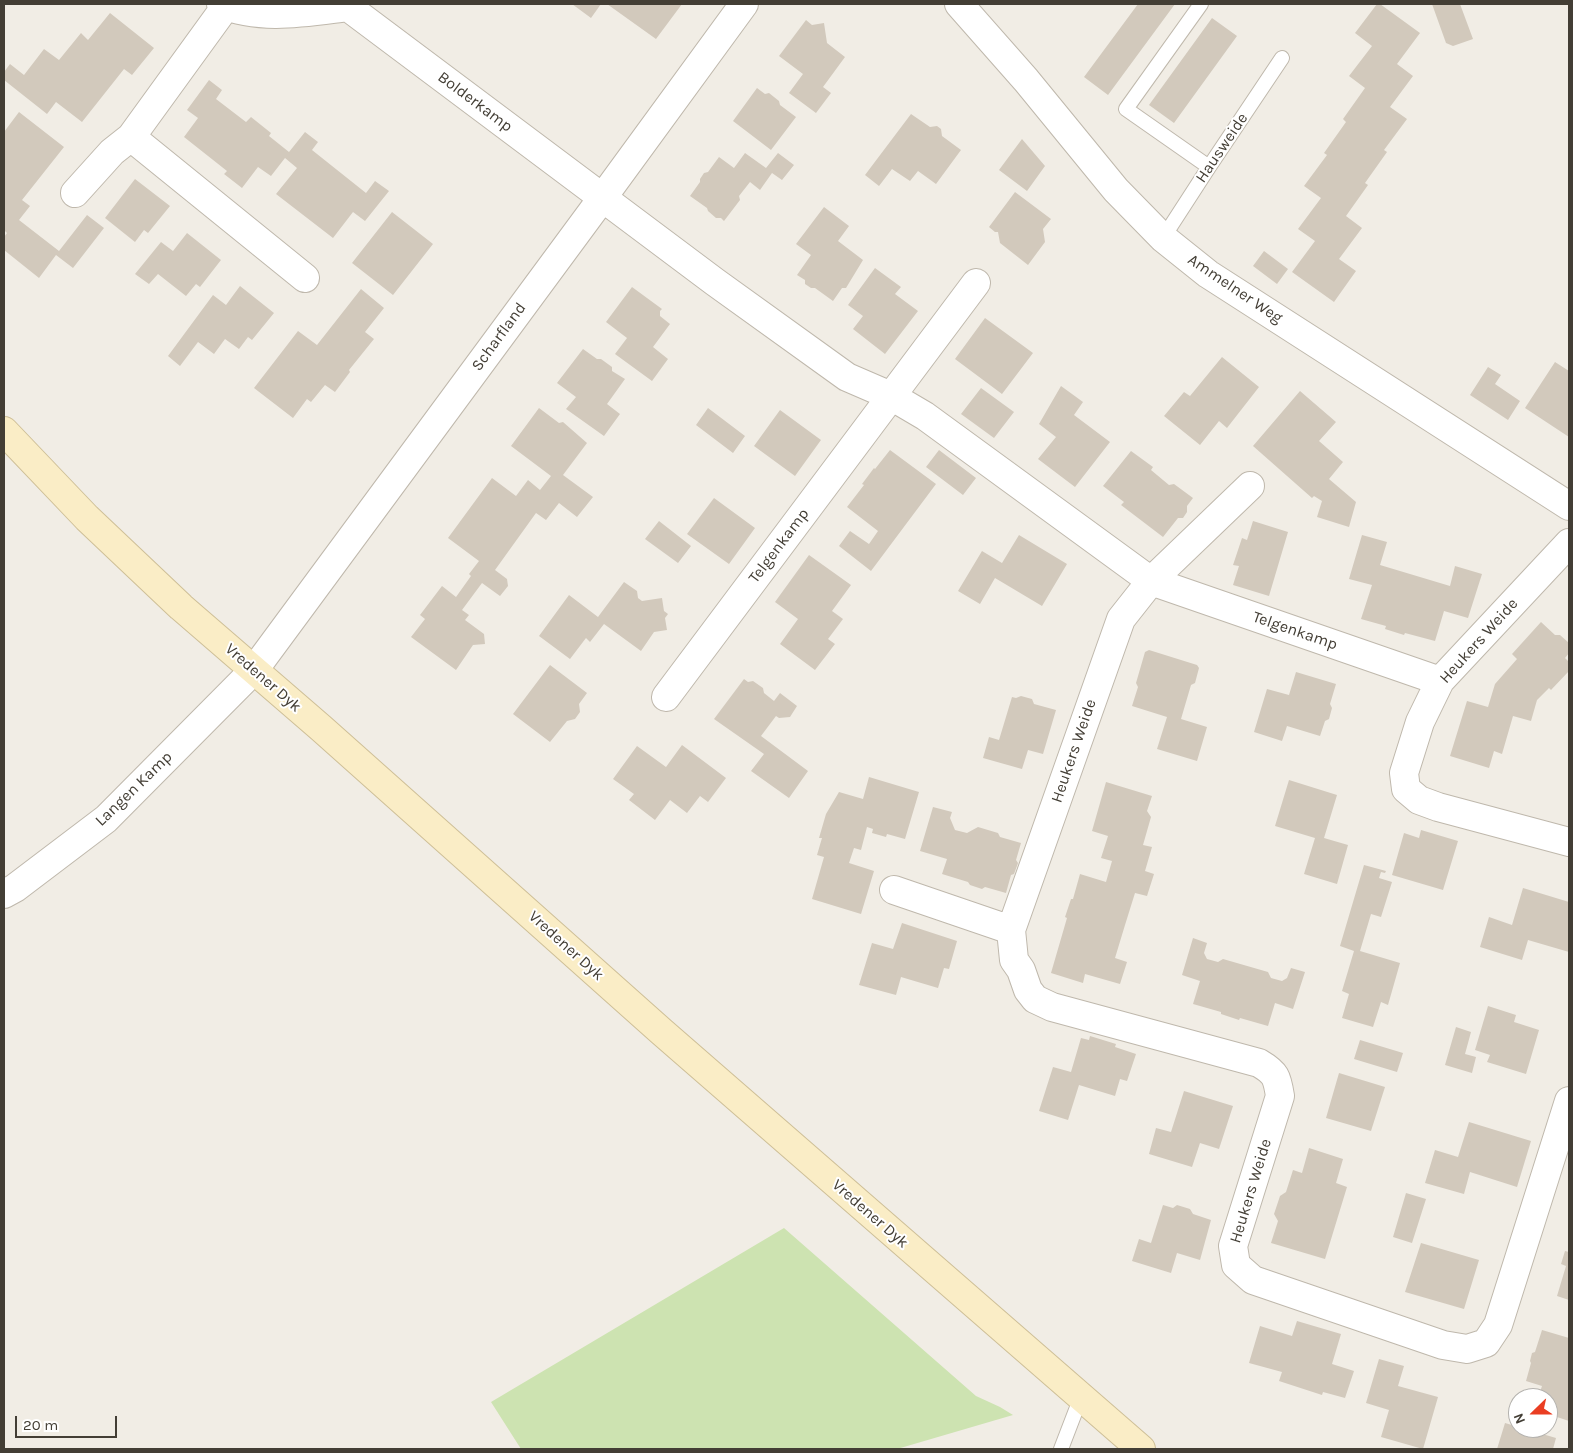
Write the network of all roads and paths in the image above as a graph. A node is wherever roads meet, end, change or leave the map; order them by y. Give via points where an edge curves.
1 (744, 4) edge
2 (959, 4) edge
3 (1201, 4) edge
4 (224, 5) edge
5 (348, 5) edge
6 (1282, 58) dead end
7 (132, 137) junction
8 (1208, 166) junction
9 (75, 193) dead end
10 (603, 197) junction
11 (1162, 238) junction
12 (305, 278) dead end
13 (976, 283) dead end
14 (891, 396) junction
15 (4, 431) edge
16 (1250, 486) dead end
17 (1569, 506) edge
18 (1569, 543) edge
19 (1151, 581) junction
20 (254, 670) junction
21 (1440, 680) junction
22 (666, 697) dead end
23 (1569, 842) edge
24 (894, 890) dead end
25 (4, 894) edge
26 (1011, 930) junction
27 (1569, 1101) edge
28 (1081, 1397) junction
29 (1060, 1449) edge
30 (1141, 1449) edge

1 - 10 street, Scharfland
2 - 11 street, Ammelner Weg via 1116,190
3 - 8 lane via 1126,109
4 - 5 street, Bolderkamp via 262,13 302,13
4 - 7 street, Bolderkamp
5 - 10 street, Bolderkamp
6 - 8 lane, Hausweide
7 - 9 street, Bolderkamp via 112,152
7 - 12 street
8 - 11 lane, Hausweide
10 - 14 street, Telgenkamp via 847,377
10 - 20 street, Scharfland
11 - 17 street, Ammelner Weg via 1208,274
13 - 14 street, Telgenkamp
14 - 19 street, Telgenkamp via 925,416
14 - 22 street, Telgenkamp
15 - 20 main road, Vredener Dyk via 87,518
16 - 19 street
18 - 21 street, Heukers Weide
19 - 21 street, Telgenkamp
19 - 26 street, Heukers Weide via 1121,619
20 - 25 street, Langen Kamp via 106,819
20 - 28 main road, Vredener Dyk
21 - 23 street, Heukers Weide via 1420,722 1404,773 1406,789 1419,800 1438,807
24 - 26 street
26 - 27 street, Heukers Weide via 1014,960 1035,1000 1259,1063 1272,1070 1280,1096 1233,1246 1236,1265 1253,1280 1444,1345 1467,1350 1486,1343 1498,1325
28 - 29 lane
28 - 30 main road, Vredener Dyk

